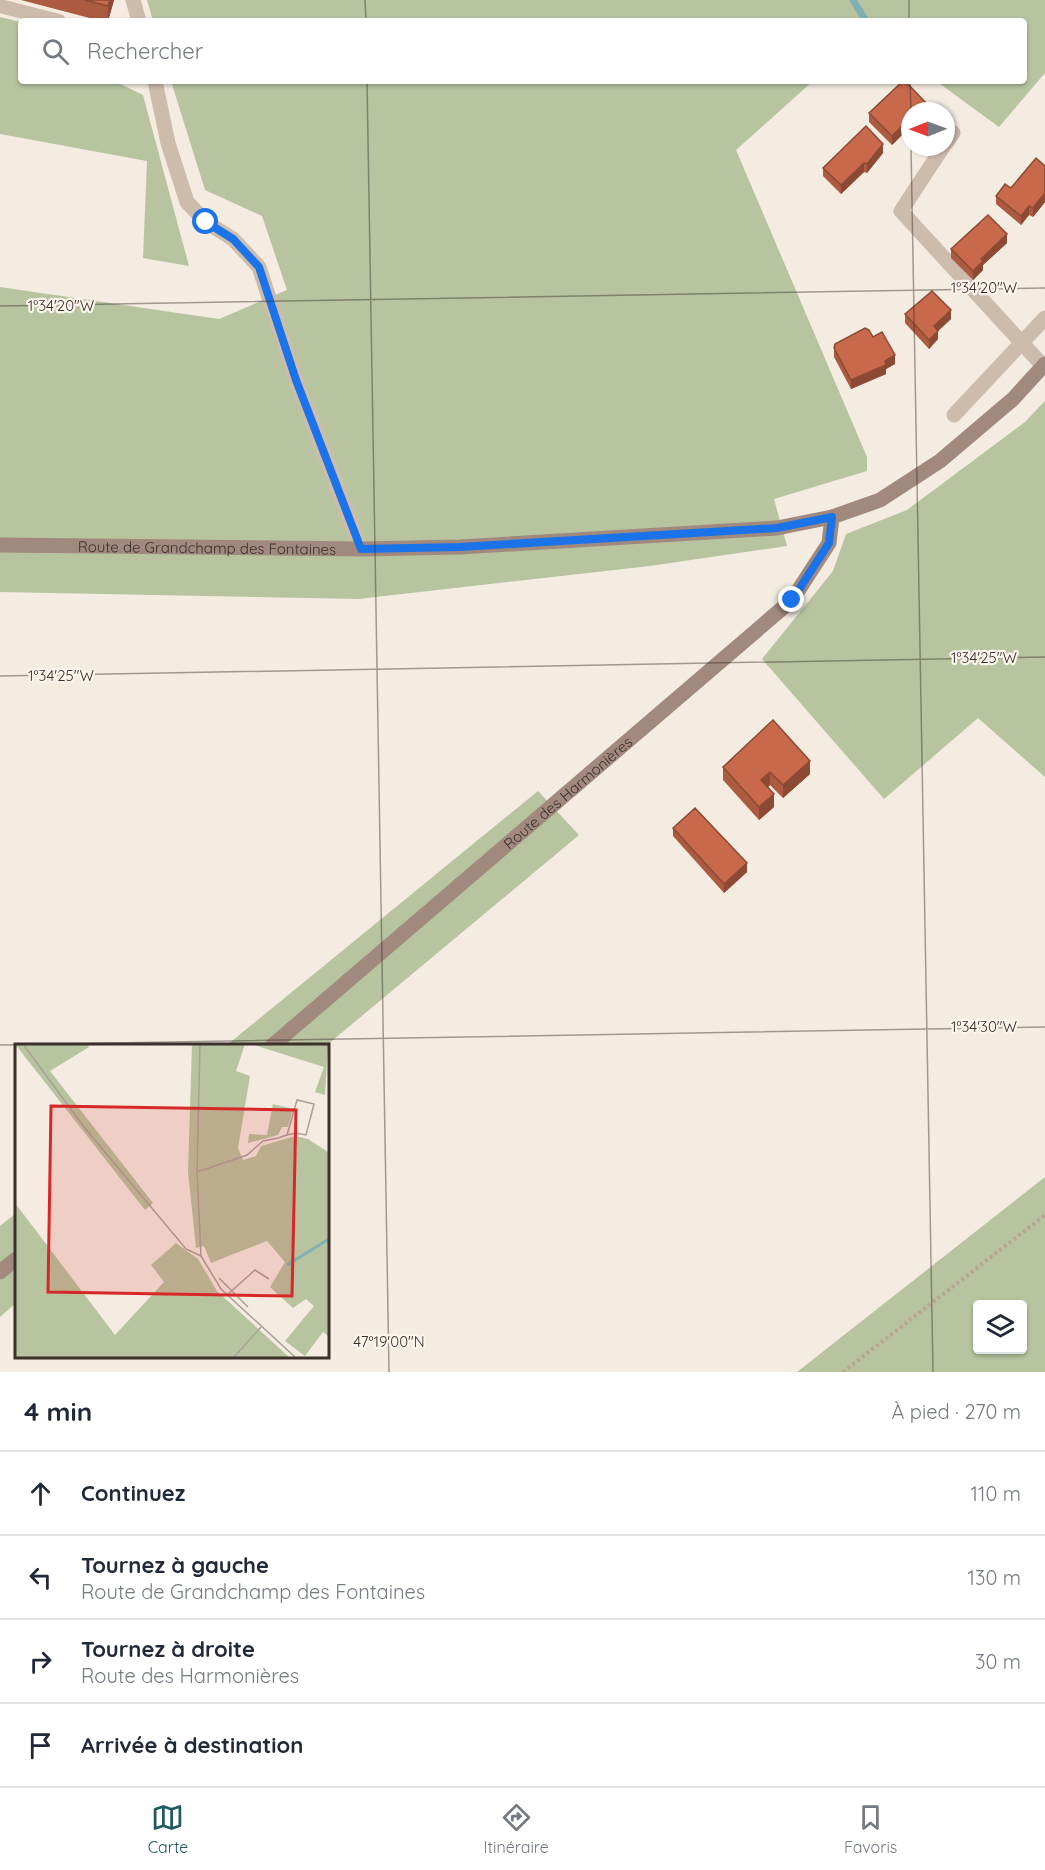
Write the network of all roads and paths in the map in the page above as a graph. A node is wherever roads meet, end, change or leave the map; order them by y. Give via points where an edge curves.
1 (133, 0) edge
2 (0, 6) edge
3 (47, 18) edge
4 (138, 18) edge
5 (156, 84) edge
6 (937, 156) edge
7 (1045, 318) edge
8 (1022, 343) junction
9 (1044, 365) edge
10 (954, 415) dead end
11 (832, 517) junction
12 (0, 545) edge
13 (361, 549) junction
14 (274, 1044) edge
15 (1045, 1215) edge
16 (15, 1260) edge
17 (0, 1272) edge
18 (843, 1372) edge

1 - 4 street
2 - 3 lane
5 - 13 street via 168,143 187,202 206,222 233,239 259,267 296,380
6 - 8 street via 901,211
7 - 8 street
8 - 9 street
8 - 10 street
9 - 11 street, Route de Grandchamp des Fontaines via 1013,399 940,461 880,500
11 - 13 street, Route de Grandchamp des Fontaines via 777,528
11 - 14 street, Route des Harmonières via 829,543 792,600
12 - 13 street, Route de Grandchamp des Fontaines
15 - 18 path
16 - 17 street

